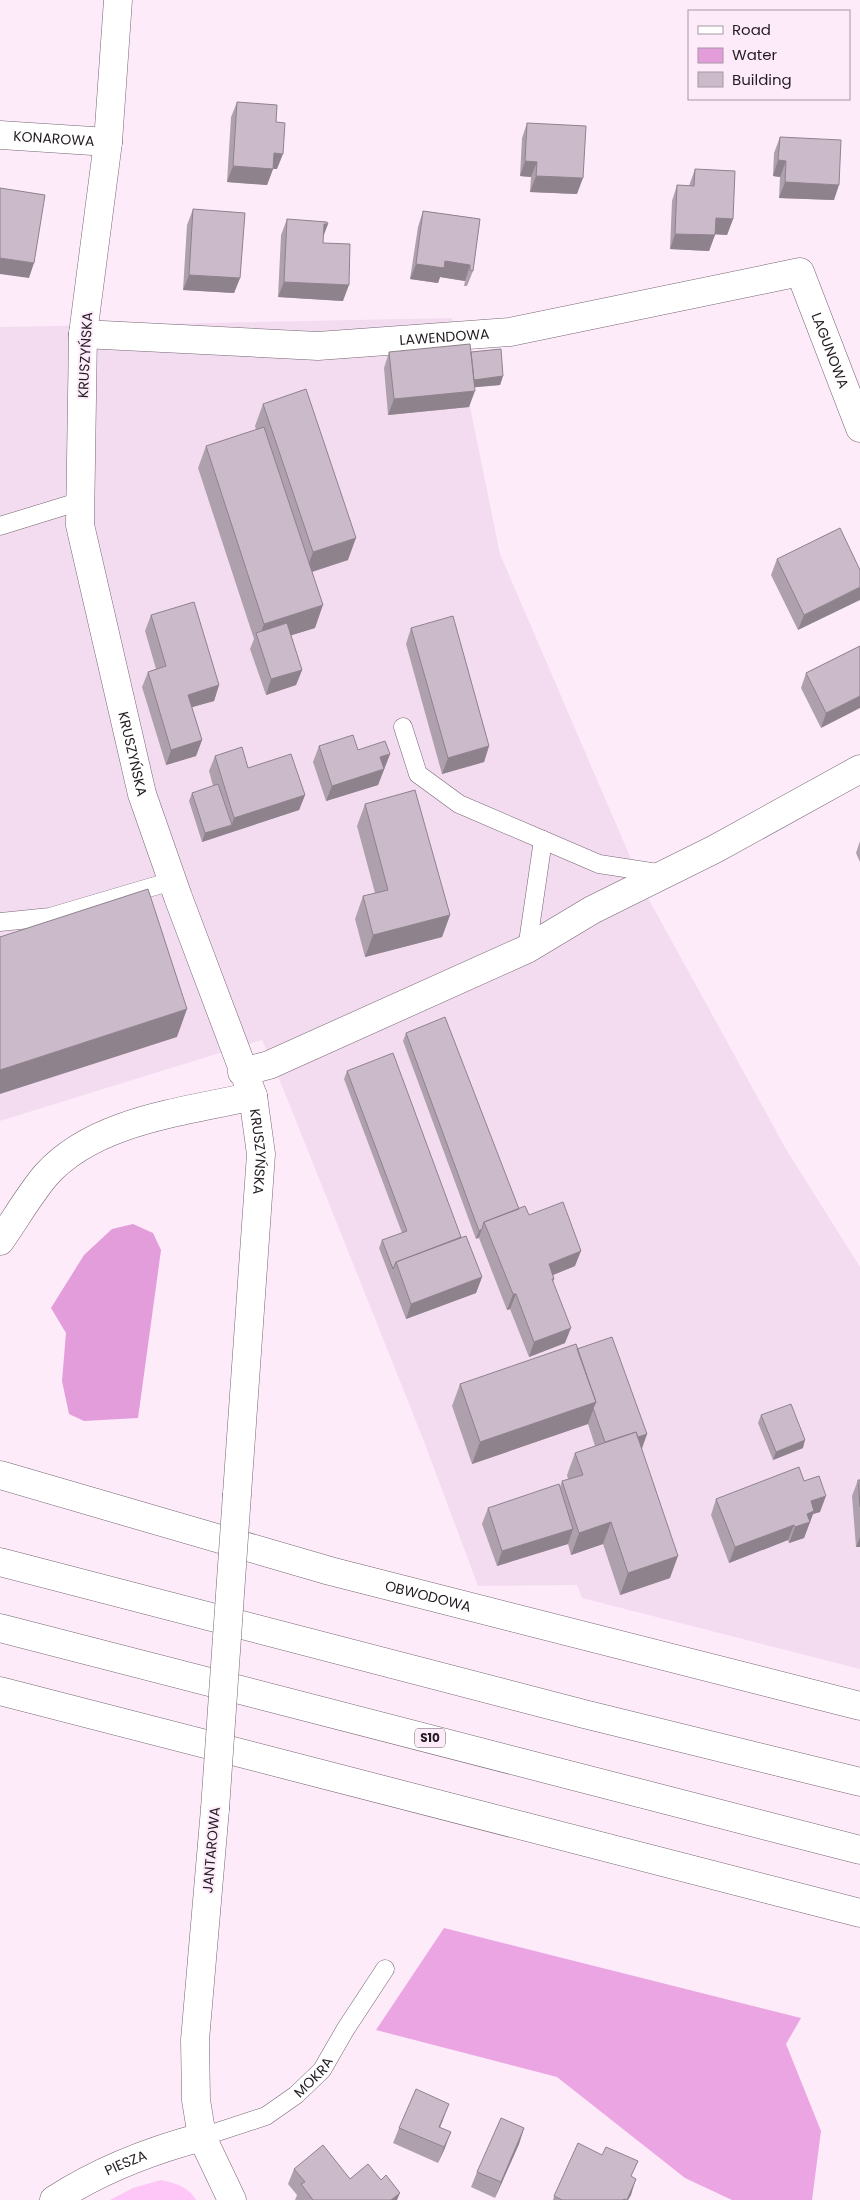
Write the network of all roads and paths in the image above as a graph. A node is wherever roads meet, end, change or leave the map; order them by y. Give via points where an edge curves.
1 (118, 0) edge
2 (0, 135) edge
3 (108, 142) junction
4 (800, 272) joint
5 (83, 334) junction
6 (860, 428) edge
7 (81, 501) junction
8 (0, 526) edge
9 (404, 727) dead end
10 (860, 769) edge
11 (543, 840) junction
12 (664, 874) junction
13 (172, 881) junction
14 (0, 922) edge
15 (527, 949) junction
16 (247, 1084) junction
17 (0, 1241) edge
18 (0, 1475) edge
19 (237, 1494) joint
20 (0, 1562) edge
21 (0, 1628) edge
22 (0, 1691) edge
23 (860, 1706) edge
24 (860, 1782) edge
25 (860, 1850) edge
26 (860, 1913) edge
27 (385, 1969) dead end
28 (202, 2137) junction
29 (54, 2200) edge
30 (232, 2200) edge

1 - 3 main road, KRUSZYŃSKA
2 - 3 main road, KONAROWA
3 - 5 main road, KRUSZYŃSKA
4 - 5 main road, LAWENDOWA via 510,332 318,346
4 - 6 main road, LAGUNOWA
5 - 7 main road, KRUSZYŃSKA
7 - 8 lane
7 - 13 main road, KRUSZYŃSKA via 80,525 142,794
9 - 11 lane via 418,774 459,804
10 - 12 main road
11 - 12 lane via 599,864
11 - 15 lane
12 - 15 main road via 592,910
13 - 14 lane via 50,917
13 - 16 main road, KRUSZYŃSKA
15 - 16 main road via 268,1065
16 - 17 main road via 123,1126 73,1152 46,1175
16 - 19 main road, KRUSZYŃSKA via 260,1154
18 - 23 main road, OBWODOWA via 330,1571
19 - 28 main road, JANTAROWA, bridge via 195,2040 196,2100
20 - 24 main road via 575,1712
21 - 25 main road, S10
22 - 26 main road
27 - 28 lane, MOKRA via 322,2070 296,2095 266,2116
28 - 29 main road, PIESZA via 113,2166
28 - 30 main road, JANTAROWA

